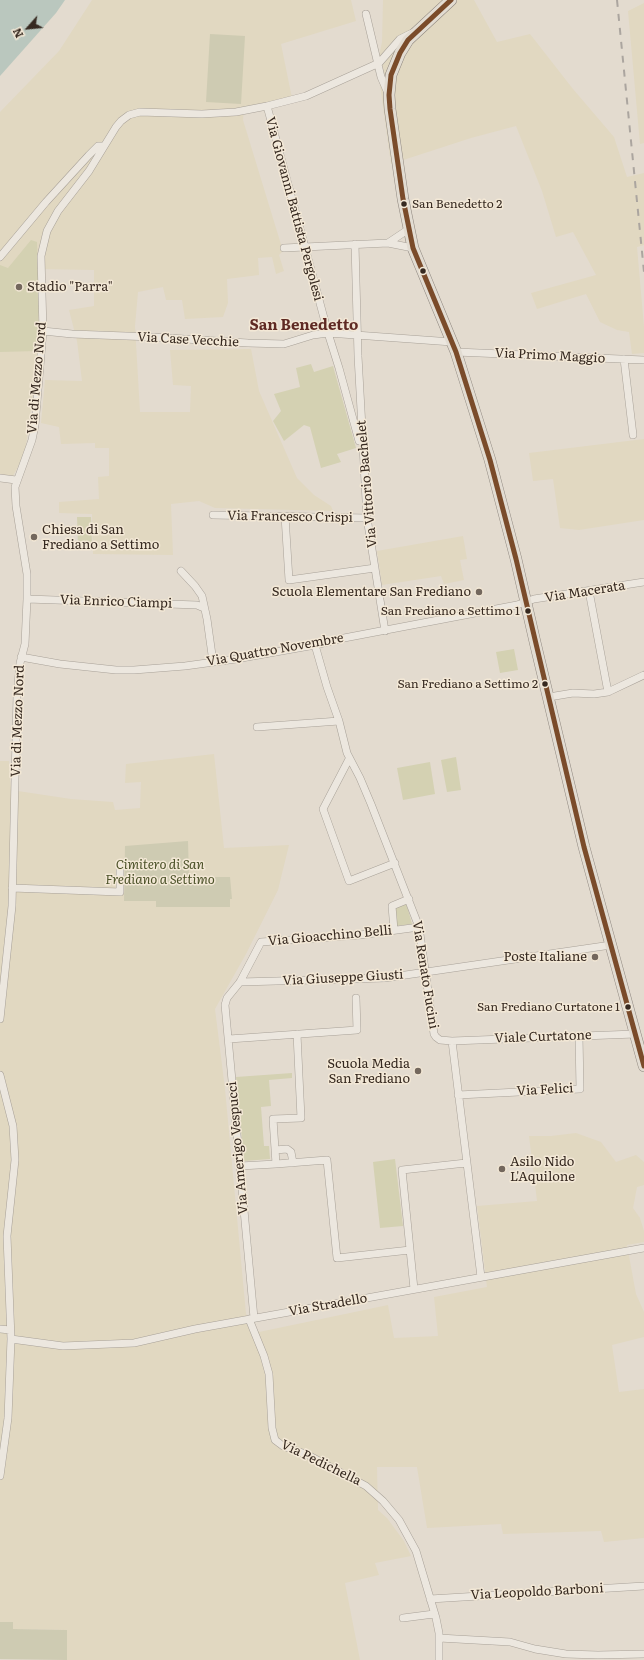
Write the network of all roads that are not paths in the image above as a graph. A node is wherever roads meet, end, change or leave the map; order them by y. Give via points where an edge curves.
1 (451, 0) edge
2 (366, 14) dead end
3 (415, 32) junction
4 (379, 63) junction
5 (389, 95) junction
6 (267, 106) junction
7 (104, 146) junction
8 (409, 229) junction
9 (388, 242) junction
10 (355, 244) junction
11 (304, 247) junction
12 (284, 248) dead end
13 (413, 248) junction
14 (0, 257) edge
15 (43, 331) junction
16 (328, 334) junction
17 (357, 336) junction
18 (454, 347) junction
19 (624, 359) junction
20 (644, 360) edge
21 (633, 435) dead end
22 (363, 449) junction
23 (0, 478) edge
24 (16, 480) junction
25 (212, 515) dead end
26 (285, 516) junction
27 (368, 518) junction
28 (375, 568) junction
29 (181, 572) dead end
30 (644, 578) edge
31 (644, 582) edge
32 (629, 586) junction
33 (644, 587) edge
34 (588, 591) junction
35 (27, 599) junction
36 (526, 602) junction
37 (204, 608) junction
38 (385, 631) junction
39 (315, 645) junction
40 (21, 657) junction
41 (213, 662) junction
42 (644, 675) edge
43 (608, 692) junction
44 (549, 697) junction
45 (340, 721) junction
46 (257, 727) dead end
47 (349, 759) junction
48 (395, 863) junction
49 (120, 864) dead end
50 (12, 888) junction
51 (409, 899) junction
52 (419, 927) junction
53 (394, 930) junction
54 (611, 945) junction
55 (426, 973) junction
56 (240, 982) junction
57 (356, 998) dead end
58 (0, 1019) edge
59 (297, 1034) junction
60 (634, 1034) junction
61 (579, 1036) junction
62 (229, 1039) junction
63 (452, 1041) junction
64 (644, 1066) edge
65 (0, 1075) edge
66 (458, 1095) junction
67 (3, 1103) edge
68 (275, 1150) junction
69 (293, 1163) junction
70 (466, 1163) junction
71 (276, 1164) junction
72 (240, 1166) junction
73 (644, 1248) edge
74 (410, 1250) junction
75 (481, 1277) junction
76 (414, 1289) junction
77 (251, 1319) junction
78 (0, 1329) edge
79 (10, 1330) junction
80 (11, 1339) junction
81 (0, 1476) edge
82 (644, 1586) edge
83 (430, 1598) junction
84 (434, 1614) junction
85 (403, 1618) dead end
86 (440, 1638) junction
87 (644, 1654) edge
88 (439, 1660) edge

1 - 3 main road
2 - 4 street
3 - 4 street, Via di Mezzo Nord via 400,39
3 - 5 main road via 396,60
4 - 5 street
4 - 6 street, Via di Mezzo Nord via 306,96
5 - 8 main road via 397,166
6 - 7 street, Via di Mezzo Nord via 219,113 136,113 121,121
6 - 11 street, Via Giovanni Battista Pergolesi
7 - 14 street via 98,146 89,155
7 - 15 street, Via di Mezzo Nord via 89,171 58,211 44,240 41,256
8 - 9 street
8 - 13 main road
9 - 10 street
9 - 13 street
10 - 11 street
10 - 17 street, Via Vittorio Bachelet
11 - 12 street
11 - 16 street, Via Giovanni Battista Pergolesi
13 - 18 main road
15 - 16 street, Via Case Vecchie via 284,344 313,335
15 - 24 street, Via di Mezzo Nord via 34,432
16 - 17 street, Via Case Vecchie
16 - 22 street, Via Giovanni Battista Pergolesi
17 - 18 street, Via Case Vecchie
17 - 22 street, Via Vittorio Bachelet
18 - 19 street, Via Primo Maggio
18 - 36 main road via 490,460
19 - 20 street, Via Primo Maggio
19 - 21 street
22 - 27 street, Via Vittorio Bachelet
23 - 24 street
24 - 35 street, Via di Mezzo Nord via 14,493 27,574
25 - 26 street, Via Francesco Crispi
26 - 27 street, Via Francesco Crispi
26 - 28 street via 289,580
27 - 28 street, Via Vittorio Bachelet
28 - 38 street, Via Vittorio Bachelet
29 - 37 street via 201,593
30 - 32 street via 631,581
31 - 32 street, Via Macerata
32 - 33 street
32 - 34 street, Via Macerata
34 - 36 street, Via Macerata
34 - 43 street
35 - 37 street, Via Enrico Ciampi via 197,605
35 - 40 street, Via di Mezzo Nord via 25,644
36 - 38 street, Via Quattro Novembre via 517,606
36 - 44 main road
37 - 41 street
38 - 39 street, Via Quattro Novembre
39 - 41 street, Via Quattro Novembre
39 - 45 street, Via Renato Fucini
40 - 41 street, Via Quattro Novembre via 116,670
40 - 50 street, Via di Mezzo Nord via 16,723
42 - 43 street
43 - 44 street
44 - 54 main road via 584,846
45 - 46 street
45 - 47 street, Via Renato Fucini
47 - 48 street, Via Renato Fucini via 360,778
47 - 48 street via 323,808 349,881
48 - 51 street, Via Renato Fucini
49 - 50 street via 120,892
50 - 58 street, Via di Mezzo Nord
51 - 52 street, Via Renato Fucini
51 - 53 street via 392,906
52 - 53 street, Via Gioacchino Belli
52 - 55 street, Via Renato Fucini
53 - 56 street, Via Gioacchino Belli via 261,942
54 - 55 street, Via Giuseppe Giusti
54 - 60 main road
55 - 56 street, Via Giuseppe Giusti via 385,978
55 - 63 street, Via Renato Fucini via 435,1035 440,1040
56 - 62 street, Via Amerigo Vespucci via 226,1002
57 - 59 street via 357,1030
59 - 62 street
59 - 68 street via 301,1118 273,1119
60 - 61 street, Viale Curtatone
60 - 64 main road
61 - 63 street, Viale Curtatone
61 - 66 street, Via Felici via 580,1089
62 - 72 street, Via Amerigo Vespucci
63 - 66 street, Via Renato Fucini
65 - 67 street
66 - 70 street, Via Renato Fucini
67 - 79 street via 13,1126 15,1156 7,1236
68 - 69 street via 290,1152
68 - 71 street
69 - 71 street
69 - 74 street via 327,1160 337,1258
70 - 74 street via 402,1170
70 - 75 street, Via Renato Fucini
71 - 72 street
72 - 77 street, Via Amerigo Vespucci
73 - 75 street, Via Stradello
74 - 76 street
75 - 76 street, Via Stradello
76 - 77 street, Via Stradello
77 - 80 street, Via Stradello via 127,1344 63,1346
77 - 83 street, Via Pedichella via 269,1374 275,1440 342,1472 380,1497 407,1533 416,1551
78 - 79 street
79 - 80 street
80 - 81 street via 8,1418
82 - 83 street, Via Leopoldo Barboni
83 - 84 street, Via Pedichella
84 - 85 street
84 - 86 street, Via Pedichella
86 - 87 street via 510,1642 566,1654
86 - 88 street, Via Pedichella

